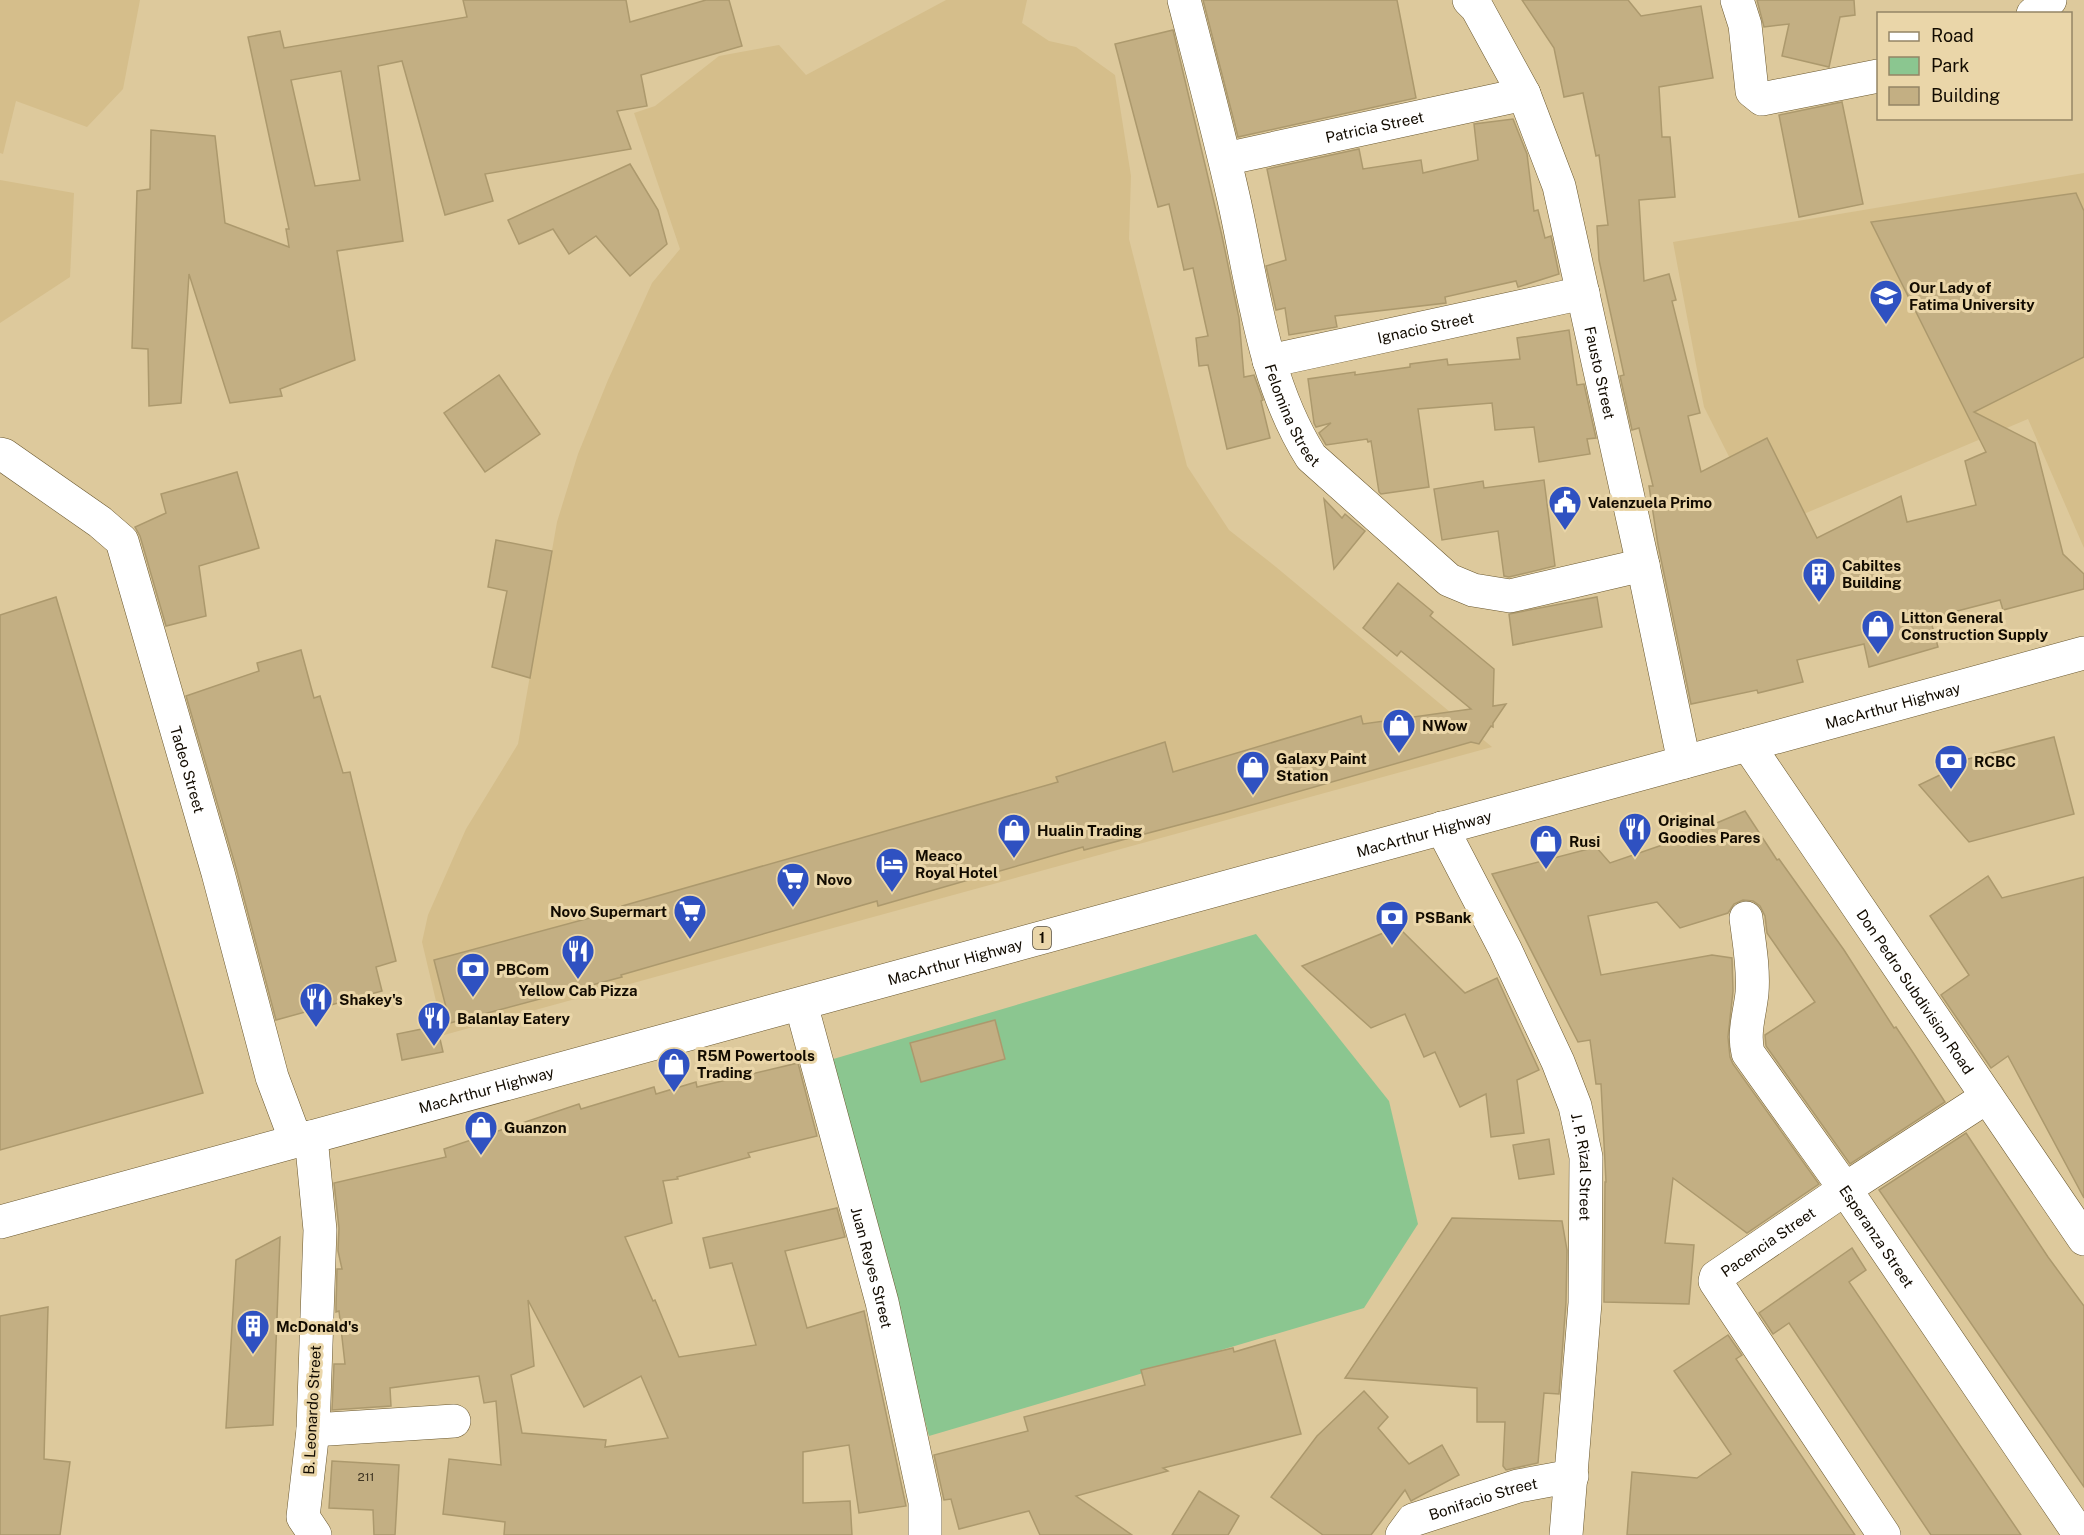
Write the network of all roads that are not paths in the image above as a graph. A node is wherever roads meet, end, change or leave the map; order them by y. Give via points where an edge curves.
1 (1184, 0) edge
2 (1737, 0) edge
3 (2050, 0) edge
4 (1478, 3) edge
5 (2035, 12) edge
6 (1877, 76) edge
7 (1524, 94) junction
8 (1225, 159) junction
9 (1583, 293) junction
10 (1269, 361) junction
11 (0, 454) edge
12 (1643, 565) junction
13 (2082, 659) edge
14 (1748, 744) junction
15 (1684, 762) junction
16 (1442, 828) junction
17 (1746, 918) dead end
18 (801, 1004) junction
19 (1987, 1097) junction
20 (304, 1139) junction
21 (1845, 1189) junction
22 (0, 1222) edge
23 (2084, 1239) edge
24 (454, 1421) dead end
25 (313, 1430) junction
26 (1572, 1476) junction
27 (315, 1535) edge
28 (925, 1535) edge
29 (1402, 1535) edge
30 (1566, 1535) edge
31 (1884, 1535) edge
32 (2080, 1535) edge

1 - 8 main road, Felomina Street
2 - 6 main road via 1745,25 1752,91 1762,99
3 - 5 main road
4 - 7 main road, Fausto Street
7 - 8 main road, Patricia Street
7 - 9 main road, Fausto Street via 1558,186
8 - 10 main road, Felomina Street
9 - 10 main road, Ignacio Street
9 - 12 main road, Fausto Street
10 - 12 main road, Felomina Street via 1294,431 1311,457 1449,580 1473,590 1510,596
11 - 20 main road, Tadeo Street via 122,541 272,1077
12 - 15 main road, Fausto Street
13 - 14 main road, MacArthur Highway / 1
14 - 15 main road, MacArthur Highway / 1
14 - 19 main road, Don Pedro Subdivision Road
15 - 16 main road, MacArthur Highway / 1
16 - 18 main road, MacArthur Highway / 1
16 - 26 main road, J. P. Rizal Street via 1505,949 1557,1062 1575,1106 1586,1157 1586,1303
17 - 21 main road, Esperanza Street via 1752,976 1745,1040 1748,1053
18 - 20 main road, MacArthur Highway / 1
18 - 28 main road, Juan Reyes Street via 882,1302 925,1502
19 - 21 main road, Pacencia Street
19 - 23 main road, Don Pedro Subdivision Road
20 - 22 main road, MacArthur Highway / 1
20 - 25 main road, B. Leonardo Street via 320,1230
21 - 31 main road, Pacencia Street via 1715,1281
21 - 32 main road, Esperanza Street
24 - 25 main road
25 - 27 main road, B. Leonardo Street via 303,1518
26 - 29 main road, Bonifacio Street via 1518,1486 1413,1520
26 - 30 main road, J. P. Rizal Street

